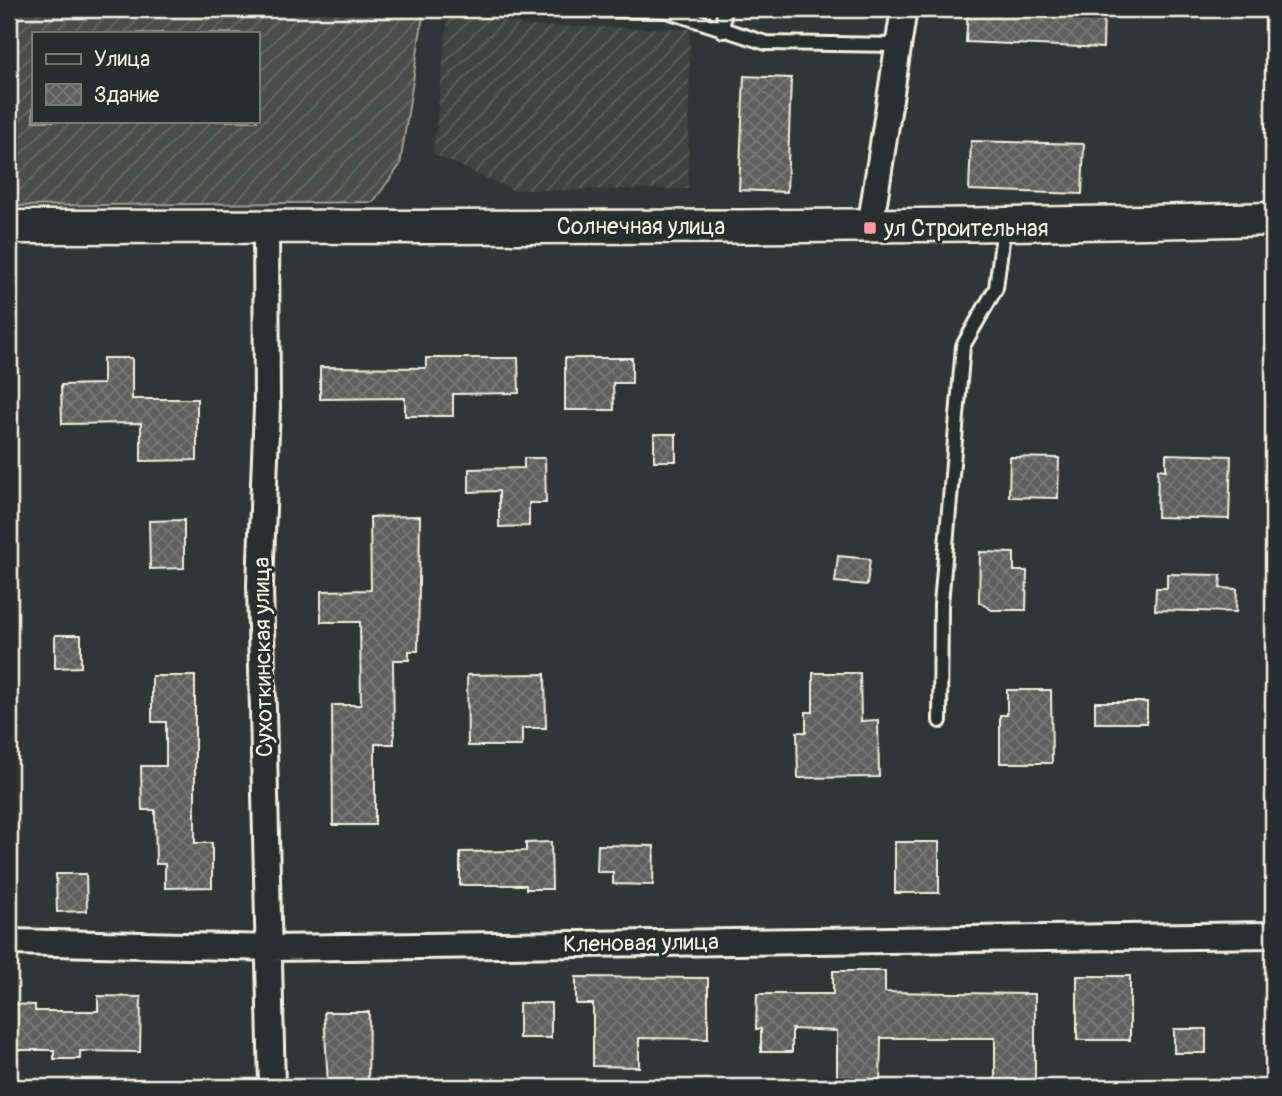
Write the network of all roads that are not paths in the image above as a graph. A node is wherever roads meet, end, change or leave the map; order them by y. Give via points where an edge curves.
1 (514, 9) edge
2 (724, 9) edge
3 (904, 9) edge
4 (723, 30) junction
5 (900, 45) junction
6 (1273, 219) edge
7 (266, 226) junction
8 (1004, 226) junction
9 (9, 227) edge
10 (870, 228) junction
11 (940, 721) dead end
12 (1273, 935) edge
13 (9, 942) edge
14 (270, 948) junction
15 (272, 1087) edge

1 - 4 lane via 667,11
2 - 4 lane
3 - 5 street
4 - 5 lane via 766,43
5 - 10 street
6 - 8 street, Солнечная улица
7 - 9 street, Солнечная улица
7 - 10 street, Солнечная улица
7 - 14 street, Сухоткинская улица via 267,407 260,585
8 - 10 street, Солнечная улица
8 - 11 lane via 996,288 963,346 941,604
12 - 14 street, Кленовая улица
13 - 14 street, Кленовая улица
14 - 15 street, Сухоткинская улица

